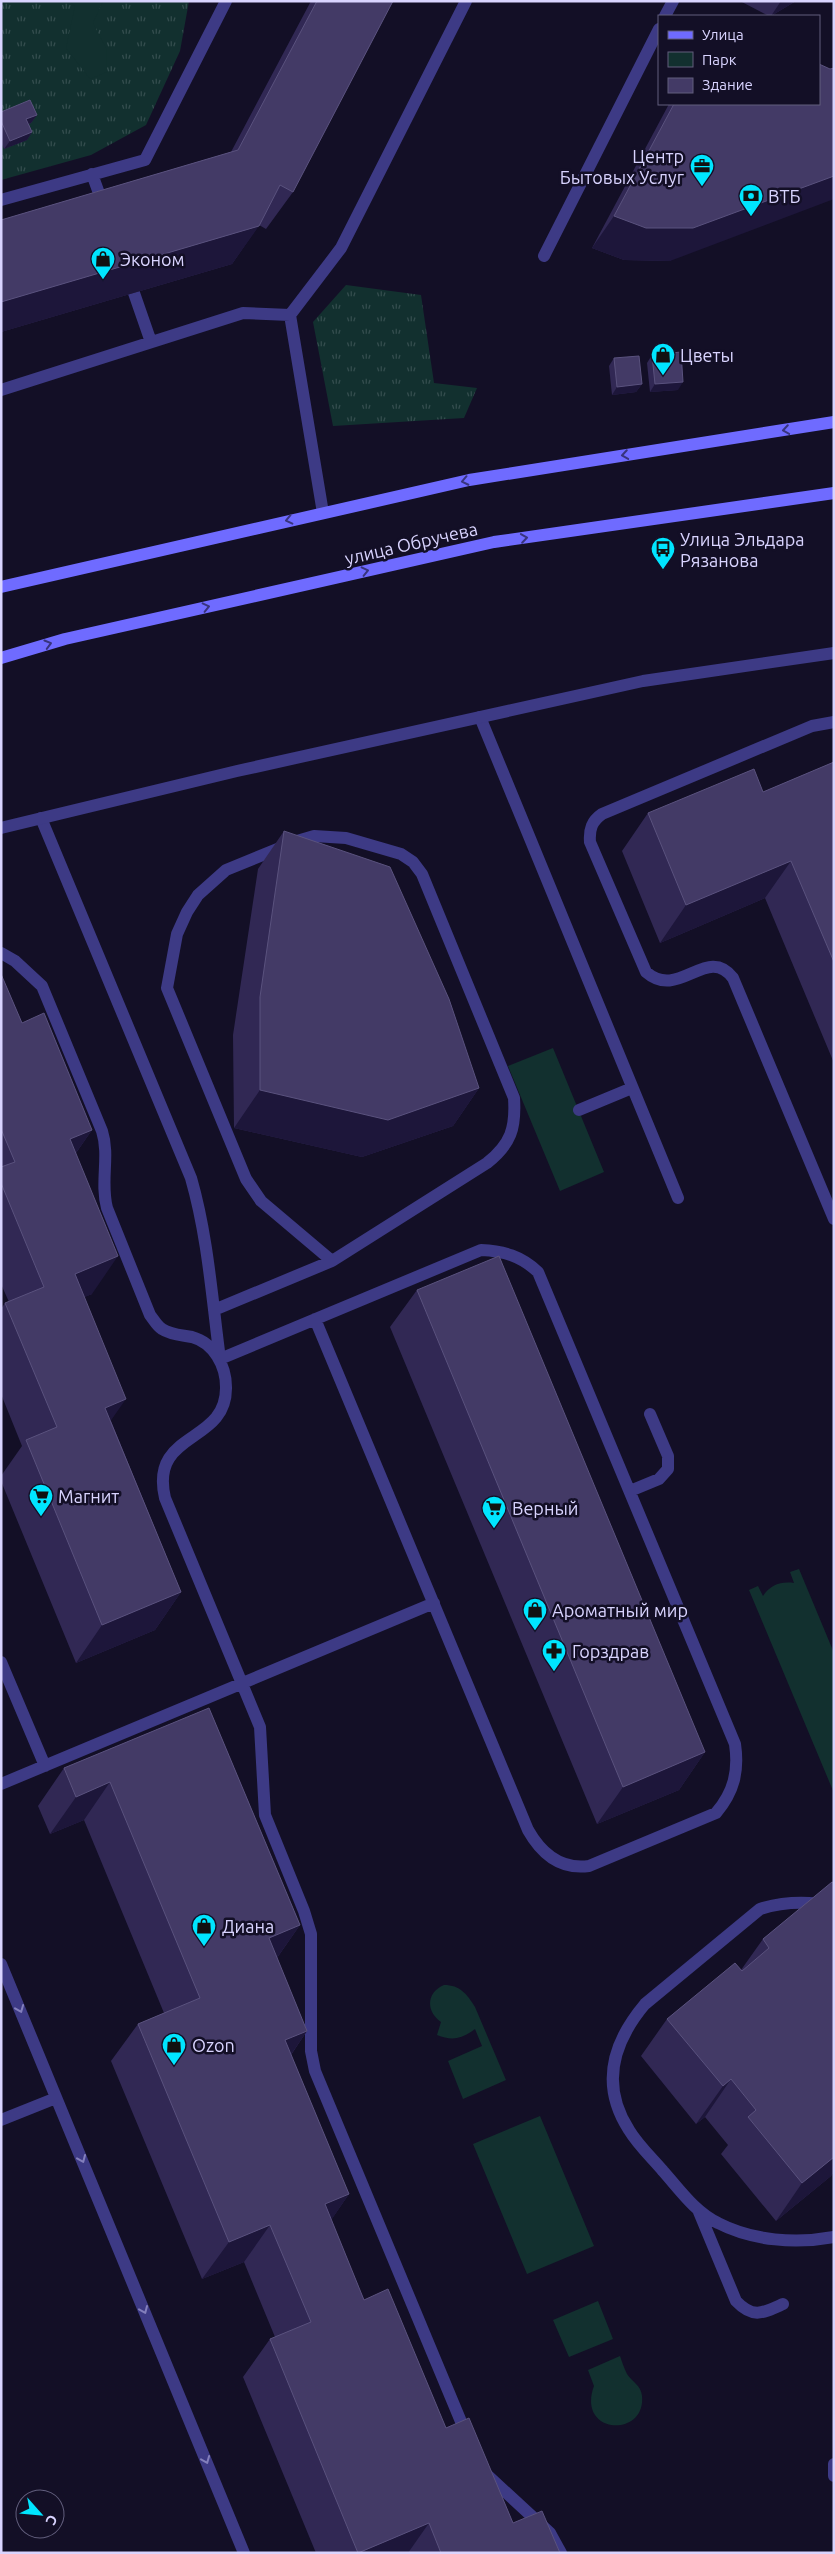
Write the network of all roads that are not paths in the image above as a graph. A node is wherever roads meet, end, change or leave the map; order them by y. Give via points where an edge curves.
1 (226, 1) edge
2 (466, 1) edge
3 (673, 1) edge
4 (666, 15) edge
5 (658, 31) edge
6 (92, 174) junction
7 (1, 200) edge
8 (108, 218) edge
9 (544, 256) dead end
10 (134, 293) edge
11 (290, 315) junction
12 (151, 342) junction
13 (1, 390) edge
14 (834, 422) edge
15 (834, 493) edge
16 (323, 513) junction
17 (1, 587) edge
18 (834, 653) edge
19 (1, 658) edge
20 (480, 717) junction
21 (834, 722) edge
22 (41, 818) junction
23 (1, 828) edge
24 (1, 953) edge
25 (632, 1088) junction
26 (579, 1110) dead end
27 (678, 1198) dead end
28 (834, 1219) edge
29 (332, 1261) junction
30 (214, 1310) junction
31 (315, 1319) junction
32 (220, 1360) junction
33 (650, 1414) dead end
34 (630, 1491) junction
35 (434, 1604) junction
36 (1, 1662) edge
37 (243, 1684) junction
38 (44, 1766) junction
39 (1, 1784) edge
40 (834, 1906) edge
41 (1, 1964) edge
42 (56, 2098) junction
43 (1, 2120) edge
44 (699, 2212) junction
45 (834, 2237) edge
46 (783, 2304) dead end
47 (471, 2445) edge
48 (478, 2460) edge
49 (834, 2464) edge
50 (834, 2476) edge
51 (244, 2553) edge
52 (561, 2553) edge

1 - 6 street via 144,160
2 - 11 street via 341,248
3 - 4 street
5 - 9 street
6 - 7 street
6 - 8 street
10 - 12 street
11 - 12 street via 243,313
11 - 16 street
12 - 13 street
14 -> 16 main road via 469,480
19 -> 15 main road, улица Обручева via 65,639 494,542
16 -> 17 main road
18 - 20 street via 643,681
20 - 22 street
20 - 25 street
21 - 28 street via 812,726 602,814 589,834 646,972 662,982 672,982 711,966 724,969 733,978
22 - 23 street
22 - 30 street via 185,1161 201,1217
24 - 32 street via 15,961 42,986 99,1122 106,1148 104,1190 107,1208 150,1314 162,1329 195,1338
25 - 26 street
25 - 27 street
29 - 29 street via 500,1153 515,1119 514,1098 422,874 401,854 329,835 297,840 226,870 198,895 186,912 177,934 167,988 246,1179 261,1201
29 - 30 street
30 - 32 street
31 - 32 street
31 - 34 street via 481,1250 502,1251 518,1257 538,1272
31 - 35 street
32 - 37 street via 226,1378 223,1405 215,1420 173,1451 163,1471 162,1483 165,1498
33 - 34 street via 668,1456 668,1469 659,1479
34 - 35 street via 735,1744 736,1776 726,1801 716,1813 589,1866 572,1866 549,1856 536,1844 528,1830
35 - 37 street
36 - 38 street
37 - 38 street
37 - 47 street via 262,1734 265,1815 311,1934 311,2052 314,2066
38 - 39 street
40 - 44 street via 803,1902 760,1909 645,2004 619,2042 614,2091 622,2117 630,2131
41 -> 42 street
42 - 43 street
42 -> 51 street
44 - 45 street via 726,2227 762,2237 789,2240
44 - 46 street via 736,2301 746,2310 760,2314
48 - 52 street via 492,2480 550,2533
49 - 50 street

